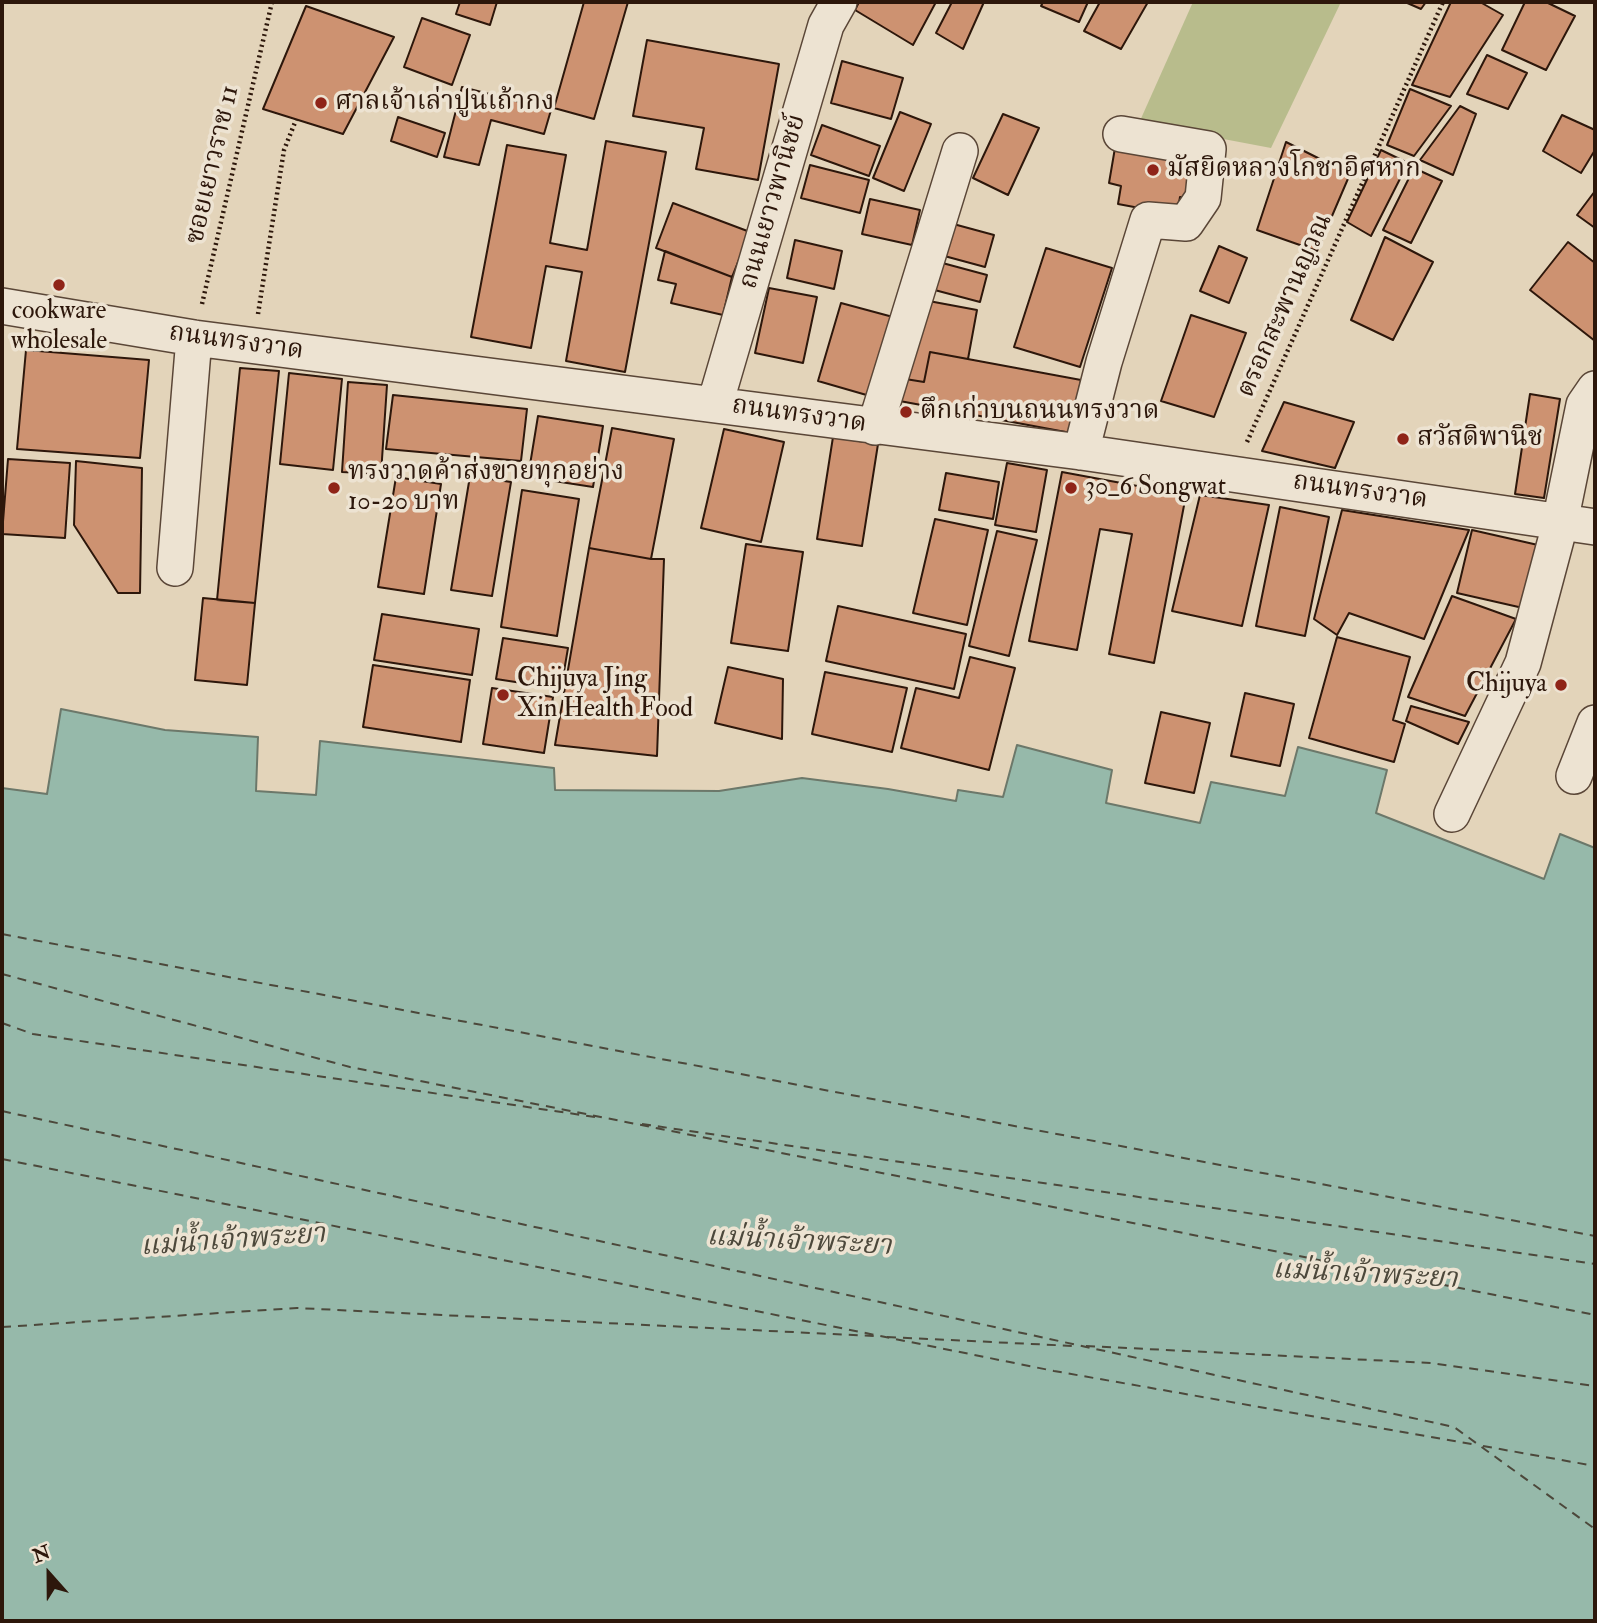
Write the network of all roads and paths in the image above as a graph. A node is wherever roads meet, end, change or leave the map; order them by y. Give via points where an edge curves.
1 (272, 2) edge
2 (839, 2) edge
3 (1443, 2) edge
4 (296, 120) dead end
5 (1121, 134) dead end
6 (960, 151) dead end
7 (2, 306) edge
8 (194, 338) junction
9 (255, 346) junction
10 (1595, 389) edge
11 (715, 404) junction
12 (875, 427) junction
13 (1081, 453) junction
14 (1233, 473) junction
15 (1560, 522) junction
16 (1595, 527) edge
17 (174, 568) dead end
18 (1595, 723) edge
19 (1574, 776) dead end
20 (1452, 814) dead end

1 - 8 path, ซอยเยาวราช 11
2 - 11 street, ถนนเยาวพานิชย์ via 827,25
3 - 14 path, ตรอกสะพานญวณ
4 - 9 path via 284,150
5 - 13 street via 1208,149 1203,198 1186,223 1148,220
6 - 12 street
7 - 8 street, ถนนทรงวาด
8 - 9 street, ถนนทรงวาด
8 - 17 street
9 - 11 street, ถนนทรงวาด
10 - 15 street via 1584,405
11 - 12 street, ถนนทรงวาด
12 - 13 street, ถนนทรงวาด
13 - 14 street, ถนนทรงวาด
14 - 15 street, ถนนทรงวาด
15 - 16 street, ถนนทรงวาด
15 - 20 street via 1523,663
18 - 19 street

